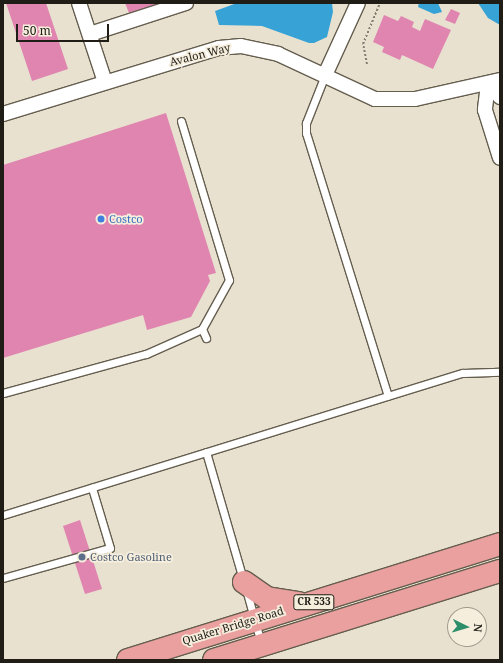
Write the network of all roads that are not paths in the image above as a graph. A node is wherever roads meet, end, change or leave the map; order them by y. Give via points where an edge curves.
1 (79, 3) edge
2 (186, 3) edge
3 (358, 3) edge
4 (90, 34) junction
5 (326, 75) junction
6 (105, 82) junction
7 (494, 82) edge
8 (500, 97) edge
9 (3, 114) edge
10 (181, 121) dead end
11 (500, 158) edge
12 (202, 329) junction
13 (206, 338) dead end
14 (500, 372) edge
15 (3, 393) edge
16 (388, 396) junction
17 (206, 452) junction
18 (92, 488) junction
19 (3, 515) edge
20 (500, 544) edge
21 (500, 571) edge
22 (3, 578) edge
23 (244, 582) junction
24 (306, 604) junction
25 (254, 619) junction
26 (262, 645) junction
27 (128, 660) edge
28 (214, 660) edge

1 - 4 street
2 - 4 street
3 - 5 street
4 - 6 street
5 - 6 street, Avalon Way via 278,54 241,46 219,48
5 - 7 street, Avalon Way via 375,99 415,99
5 - 16 lane via 306,123 306,133
6 - 9 street, Avalon Way
7 - 8 street
7 - 11 street via 485,110
10 - 12 lane via 229,280
12 - 13 lane
12 - 15 lane via 146,354
14 - 16 lane via 463,374
16 - 17 lane
17 - 18 lane
17 - 23 lane
18 - 19 lane
18 - 22 lane via 110,548
20 - 24 main road, Quaker Bridge Road / CR 533
21 - 26 main road, CR 533
23 - 24 main road via 267,598
23 - 25 lane
24 - 25 main road, Quaker Bridge Road / CR 533
25 - 26 lane
25 - 27 main road, Quaker Bridge Road / CR 533
26 - 28 main road, CR 533

